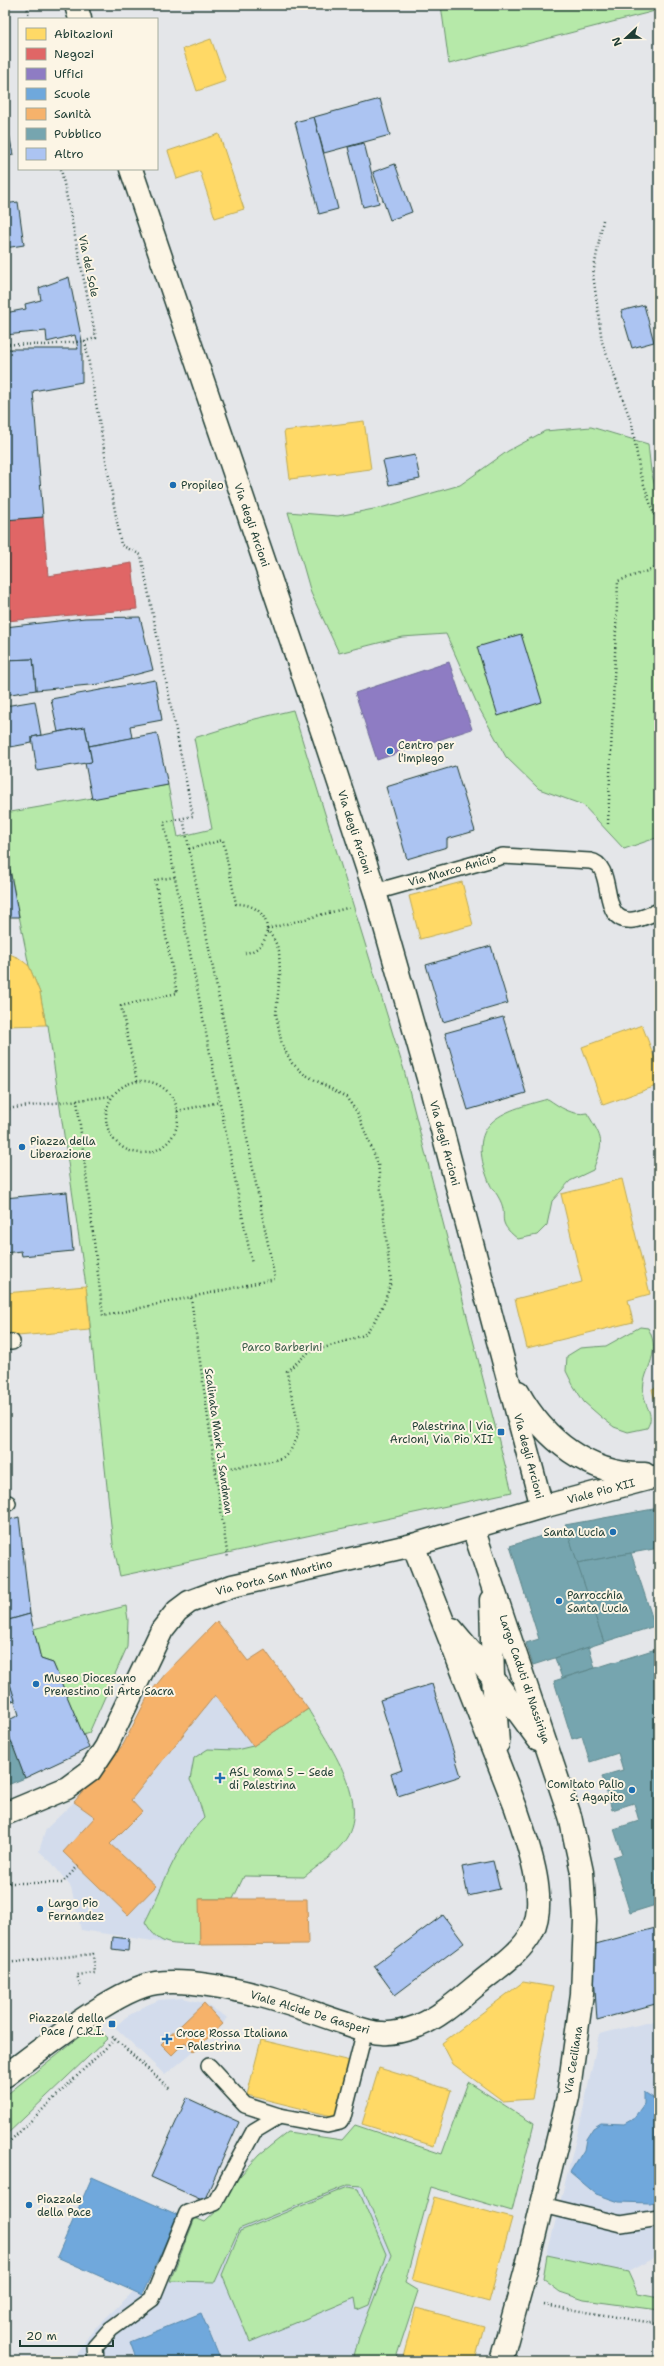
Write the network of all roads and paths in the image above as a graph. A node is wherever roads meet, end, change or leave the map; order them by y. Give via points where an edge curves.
1 (27, 5) edge
2 (76, 5) edge
3 (30, 18) edge
4 (80, 18) edge
5 (60, 170) edge
6 (131, 170) edge
7 (604, 220) dead end
8 (85, 340) junction
9 (5, 344) edge
10 (659, 529) edge
11 (659, 567) edge
12 (183, 818) junction
13 (608, 824) dead end
14 (189, 849) junction
15 (175, 877) junction
16 (374, 892) junction
17 (355, 906) dead end
18 (659, 911) edge
19 (267, 929) junction
20 (244, 953) dead end
21 (137, 1081) junction
22 (113, 1095) junction
23 (77, 1100) junction
24 (220, 1102) junction
25 (5, 1110) edge
26 (177, 1111) junction
27 (252, 1264) dead end
28 (191, 1298) junction
29 (501, 1351) junction
30 (216, 1470) junction
31 (659, 1475) edge
32 (542, 1506) junction
33 (473, 1528) junction
34 (413, 1545) junction
35 (491, 1579) junction
36 (232, 1586) junction
37 (440, 1614) junction
38 (493, 1678) junction
39 (550, 1755) junction
40 (500, 1768) junction
41 (5, 1814) edge
42 (78, 1866) dead end
43 (5, 1883) edge
44 (93, 1954) dead end
45 (5, 1963) edge
46 (89, 2016) junction
47 (365, 2030) junction
48 (115, 2039) junction
49 (209, 2066) dead end
50 (5, 2076) edge
51 (171, 2090) dead end
52 (279, 2116) junction
53 (5, 2146) edge
54 (542, 2205) junction
55 (659, 2218) edge
56 (518, 2301) junction
57 (659, 2324) edge
58 (96, 2361) edge
59 (501, 2361) edge

1 - 3 path
2 - 4 street
5 - 8 path, Via del Sole via 96,338
6 - 16 street, Via degli Arcioni via 323,732
7 - 10 path via 593,274 602,342 632,424 640,473
8 - 9 path via 47,345
8 - 12 path via 121,546 141,556 193,816
11 - 13 path via 618,581
12 - 14 path
12 - 15 path via 164,822
14 - 19 path via 223,840 236,904 248,904 259,910
14 - 28 path via 275,1279
15 - 21 path via 155,880 177,993 121,1006
15 - 24 path
16 - 18 lane, Via Marco Anicio via 503,856 590,861 600,866 609,900 613,910 620,917 634,920
16 - 29 street, Via degli Arcioni via 432,1092
17 - 19 path
19 - 20 path via 259,947
19 - 30 path via 279,951 280,974 276,1014 282,1045 292,1063 304,1074 346,1097 357,1112 378,1164 391,1282 385,1301 364,1335 308,1353 287,1371 299,1427 295,1442 286,1456
21 - 22 path
21 - 26 path via 146,1081 163,1088 175,1102
22 - 23 path
22 - 26 path via 106,1113 109,1131 114,1139 129,1150 148,1152 165,1145 175,1130
23 - 25 path
23 - 28 path via 103,1316
24 - 26 path
24 - 27 path
28 - 30 path, Scalinata Mark J. Sandman
29 - 31 street, Viale Pio XII via 511,1379 531,1413 563,1447 581,1459 612,1471
29 - 32 street, Via degli Arcioni
30 - 36 path, Scalinata Mark J. Sandman
31 - 32 street, Viale Pio XII
32 - 33 street
33 - 34 street, Via Porta San Martino
33 - 35 street, Largo Caduti di Nassiriya
34 - 36 street, Via Porta San Martino
34 - 37 street, Largo Caduti di Nassiriya
35 - 38 street, Largo Caduti di Nassiriya
35 - 39 street, Largo Caduti di Nassiriya
36 - 41 street, Via Porta San Martino via 189,1602 169,1620 106,1746 90,1771 67,1788
37 - 38 street, Largo Caduti di Nassiriya
37 - 40 street, Largo Caduti di Nassiriya
38 - 39 street, Largo Caduti di Nassiriya
38 - 40 street, Largo Caduti di Nassiriya
39 - 54 street, Via Ceciliana via 577,1842 586,1939 579,2029 565,2113
40 - 47 street, Viale Alcide De Gasperi via 516,1808 533,1866 538,1899 536,1923 532,1932 501,1966 431,2019 392,2032
42 - 43 path via 62,1883
44 - 45 path
46 - 47 street, Viale Alcide De Gasperi via 136,1990 155,1983 164,1983 210,1986 261,1996
46 - 48 path
46 - 50 street, Viale Alcide De Gasperi
47 - 52 lane via 340,2122 328,2125
48 - 51 path
48 - 53 path
49 - 52 lane via 245,2105
52 - 58 lane via 254,2131 215,2203 187,2213 152,2299 107,2333 94,2347
54 - 55 lane via 621,2224
54 - 56 street, Via Ceciliana
56 - 57 path
56 - 59 street, Via Ceciliana

